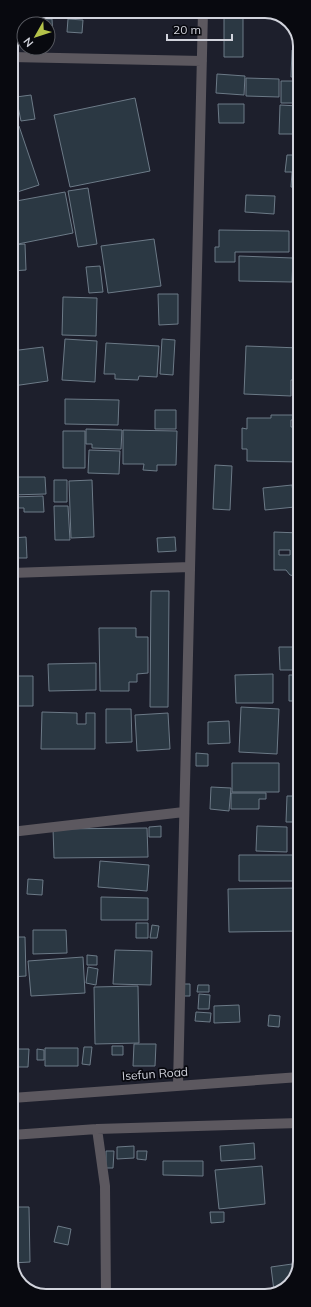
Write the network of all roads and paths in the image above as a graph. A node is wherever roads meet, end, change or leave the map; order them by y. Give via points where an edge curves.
1 (203, 18) edge
2 (18, 57) edge
3 (202, 61) junction
4 (190, 567) junction
5 (18, 573) edge
6 (184, 812) junction
7 (18, 831) edge
8 (293, 1077) edge
9 (178, 1085) junction
10 (18, 1098) edge
11 (293, 1123) edge
12 (97, 1129) junction
13 (18, 1135) edge
14 (106, 1289) edge

1 - 3 street
2 - 3 street
3 - 4 street
4 - 5 street
4 - 6 street
6 - 7 street
6 - 9 street
8 - 9 street, Isefun Road
9 - 10 street, Isefun Road
11 - 12 street
12 - 13 street
12 - 14 street via 105,1186

